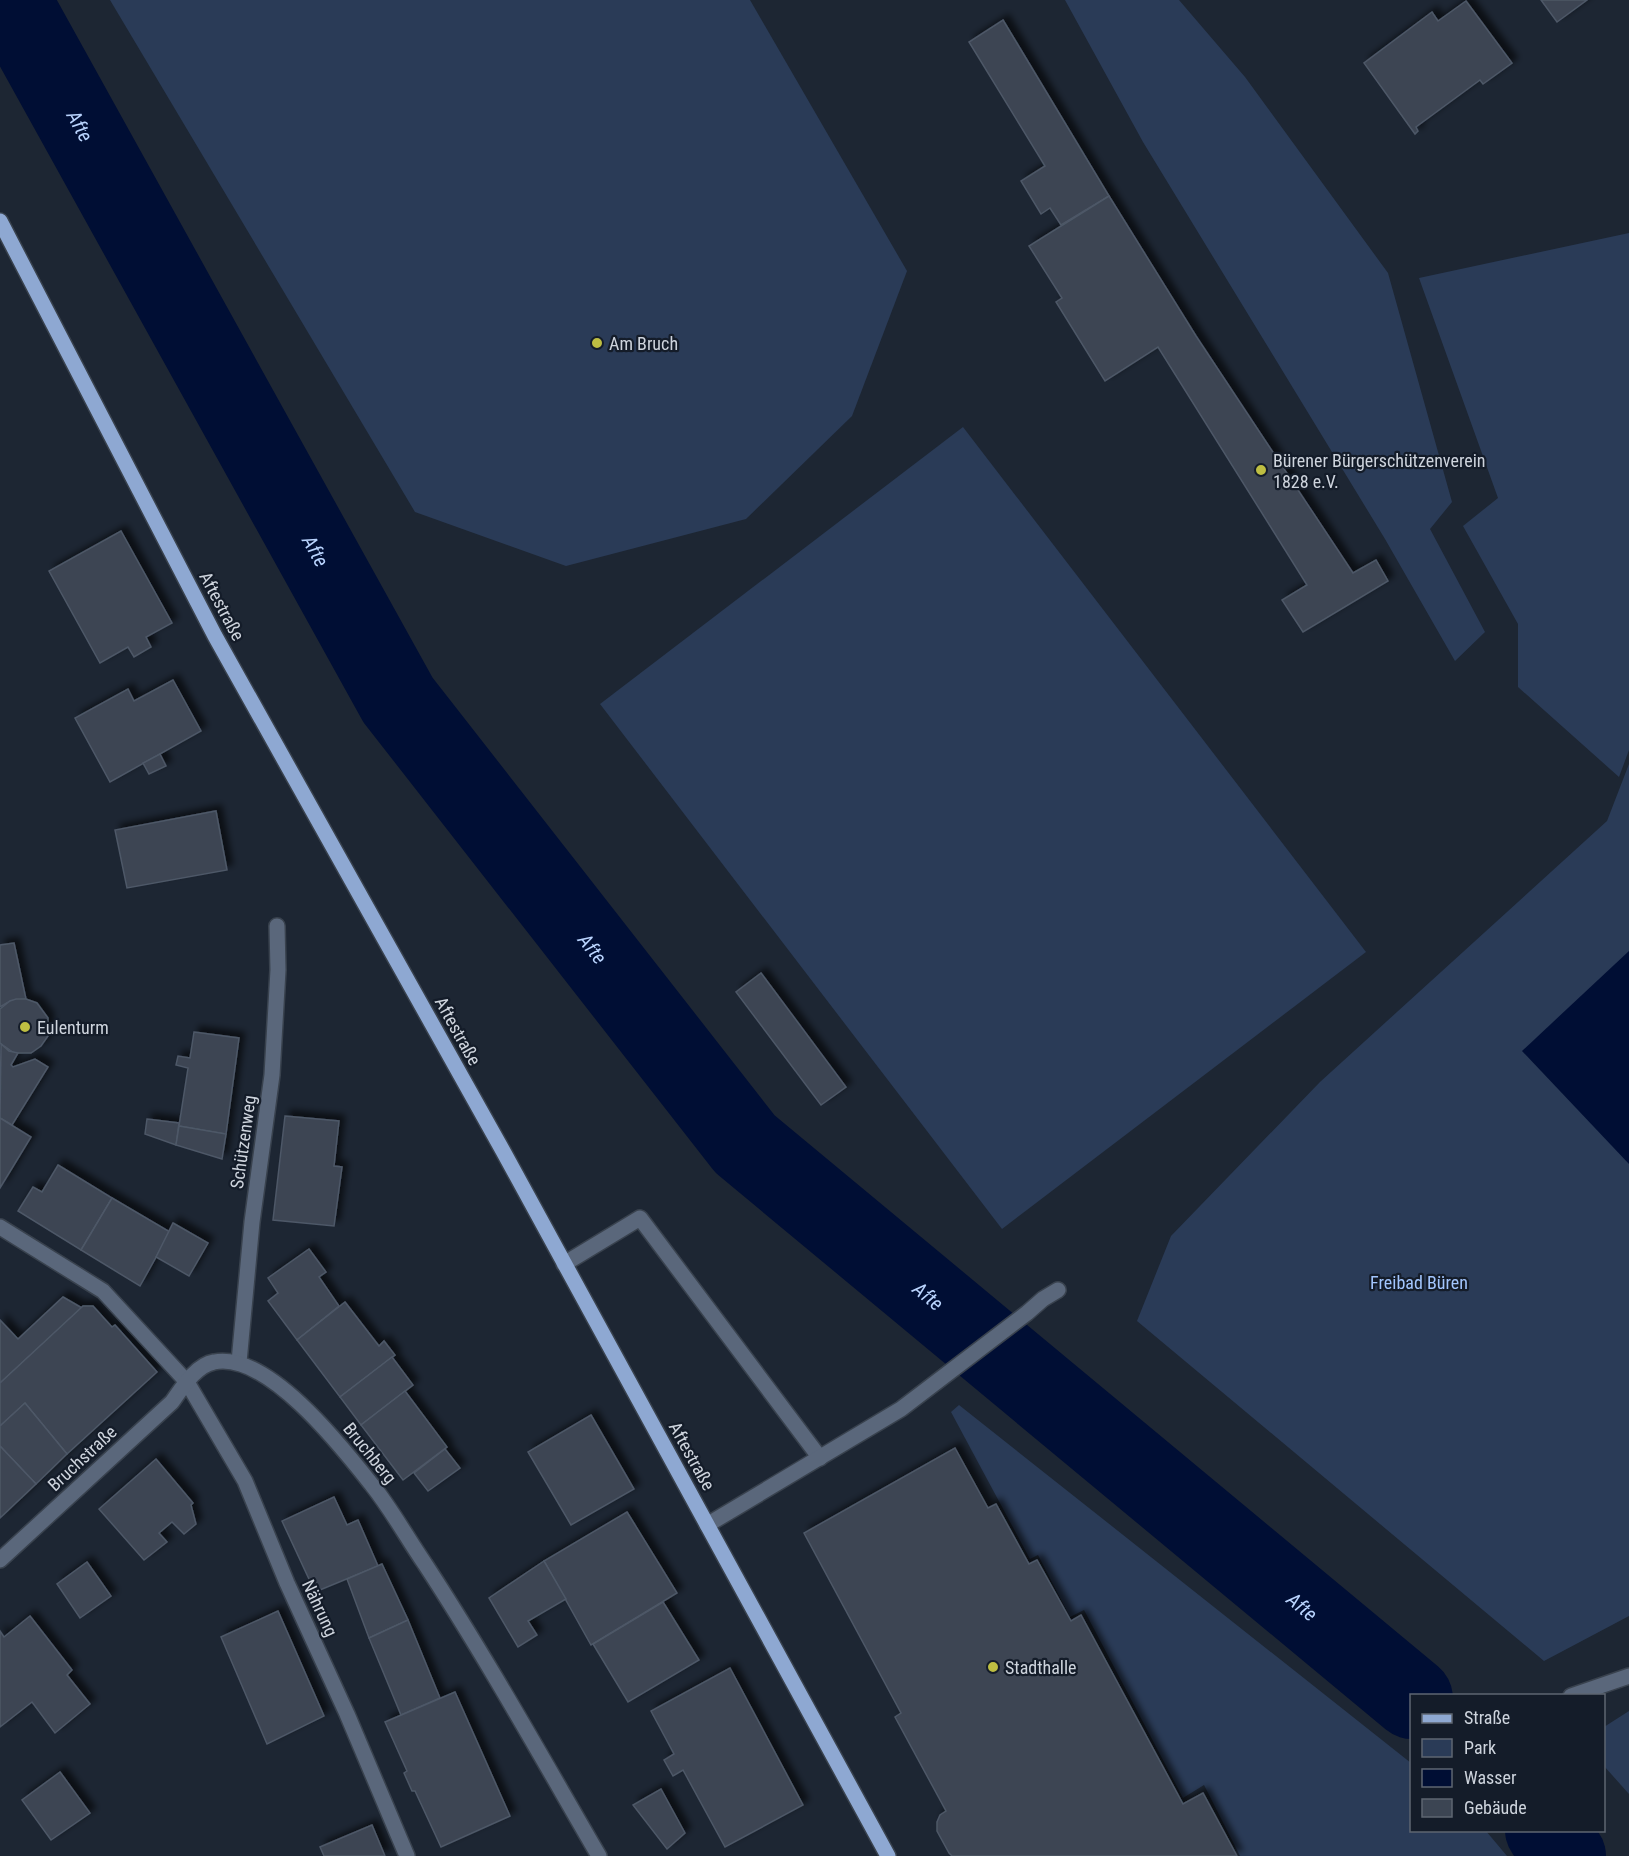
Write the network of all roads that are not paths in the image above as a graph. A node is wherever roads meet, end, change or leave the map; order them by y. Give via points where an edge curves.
1 (0, 220) edge
2 (277, 926) dead end
3 (0, 1227) edge
4 (564, 1264) junction
5 (1058, 1290) dead end
6 (239, 1362) junction
7 (187, 1382) junction
8 (820, 1458) junction
9 (707, 1525) junction
10 (0, 1560) edge
11 (1629, 1676) edge
12 (1574, 1694) edge
13 (407, 1856) edge
14 (600, 1856) edge
15 (888, 1856) edge

1 - 4 main road, Aftestraße via 215,636
2 - 6 street, Schützenweg via 272,1074 252,1222
3 - 7 street via 103,1292
4 - 8 street via 640,1218
4 - 9 main road, Aftestraße
5 - 8 street via 901,1409
6 - 7 street, Bruchberg via 212,1362
6 - 14 street, Bruchberg via 266,1376 317,1419 373,1486 462,1621
7 - 10 street, Bruchstraße via 172,1402
7 - 13 street, Nährung via 245,1481
8 - 9 street
9 - 15 main road, Aftestraße
11 - 12 street

